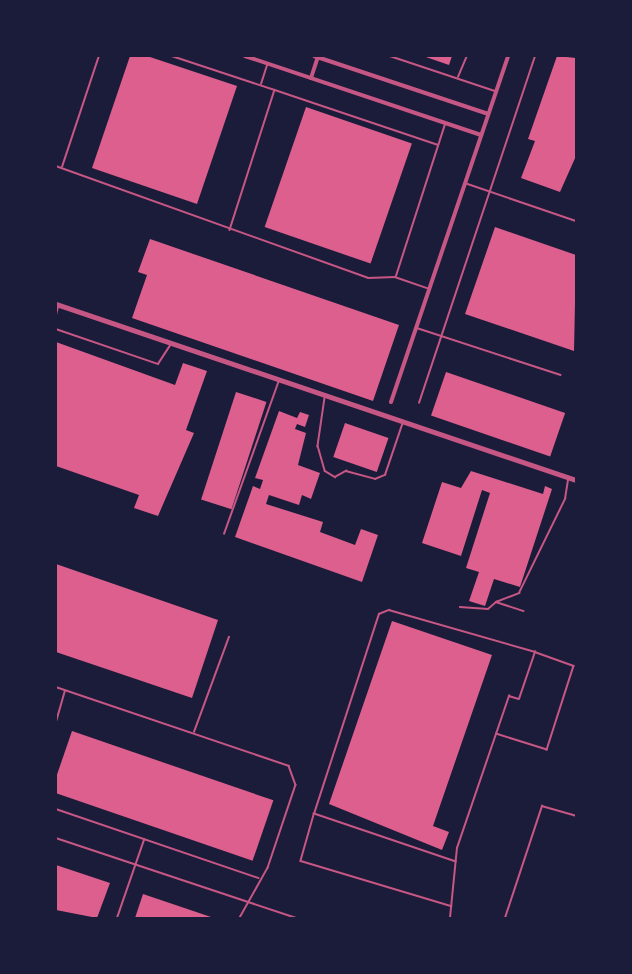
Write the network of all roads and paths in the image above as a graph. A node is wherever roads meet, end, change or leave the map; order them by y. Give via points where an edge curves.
1 (99, 56) edge
2 (172, 56) edge
3 (245, 56) edge
4 (316, 56) edge
5 (390, 56) edge
6 (467, 56) edge
7 (507, 56) edge
8 (535, 56) edge
9 (267, 63) junction
10 (311, 78) junction
11 (458, 78) junction
12 (261, 85) junction
13 (275, 90) junction
14 (495, 91) junction
15 (488, 114) junction
16 (445, 123) junction
17 (481, 135) junction
18 (438, 145) junction
19 (56, 166) edge
20 (62, 168) junction
21 (465, 182) junction
22 (490, 191) junction
23 (576, 221) edge
24 (230, 230) junction
25 (396, 277) junction
26 (429, 289) junction
27 (57, 305) edge
28 (56, 315) edge
29 (416, 328) junction
30 (56, 329) edge
31 (441, 336) junction
32 (171, 343) junction
33 (561, 375) dead end
34 (279, 379) junction
35 (326, 395) junction
36 (391, 402) dead end
37 (419, 403) dead end
38 (404, 421) junction
39 (569, 477) junction
40 (576, 480) edge
41 (224, 534) dead end
42 (496, 602) junction
43 (460, 607) dead end
44 (524, 611) dead end
45 (229, 637) dead end
46 (534, 652) junction
47 (56, 687) edge
48 (66, 690) junction
49 (56, 722) edge
50 (194, 733) junction
51 (496, 734) junction
52 (56, 809) edge
53 (314, 814) junction
54 (576, 816) edge
55 (56, 838) edge
56 (144, 839) junction
57 (456, 862) junction
58 (135, 865) junction
59 (259, 878) junction
60 (247, 902) junction
61 (452, 906) junction
62 (117, 918) edge
63 (240, 918) edge
64 (296, 918) edge
65 (450, 918) edge
66 (505, 918) edge

1 - 20 lane
2 - 12 lane
3 - 9 street
4 - 10 street
4 - 15 street
5 - 11 lane
6 - 11 lane
7 - 14 street
8 - 22 lane
9 - 10 street
9 - 12 lane
10 - 16 street
11 - 14 lane
12 - 13 lane
13 - 18 lane
13 - 24 lane
14 - 15 street
15 - 17 street
16 - 17 street
16 - 18 lane
17 - 21 street
18 - 25 lane
19 - 20 lane
20 - 24 lane
21 - 22 lane
21 - 26 street
22 - 23 lane
22 - 31 lane
24 - 25 lane via 368,278
25 - 26 lane
26 - 29 street
27 - 28 lane
27 - 32 street
29 - 31 lane
29 - 36 street
30 - 32 lane via 158,364
31 - 33 lane
31 - 37 lane
32 - 34 street
34 - 35 street
34 - 41 lane
35 - 38 street
35 - 38 lane via 318,446 325,471 335,477 346,471 375,479 385,475
38 - 39 street
39 - 40 street
39 - 42 lane via 565,499 519,593
42 - 43 lane via 488,609
42 - 44 lane
45 - 50 lane
46 - 51 lane via 519,699 509,696
46 - 51 lane via 574,666 547,750
46 - 53 lane via 389,610 379,614
47 - 48 lane
48 - 49 lane
48 - 50 lane
50 - 59 lane via 289,766 296,785 268,868
51 - 57 lane
52 - 56 lane
53 - 57 lane
53 - 61 lane via 299,853 301,861
54 - 66 lane via 542,806
55 - 58 lane
56 - 58 lane
56 - 59 lane
57 - 61 lane
58 - 60 lane
58 - 62 lane
59 - 60 lane
60 - 63 lane
60 - 64 lane
61 - 65 lane

